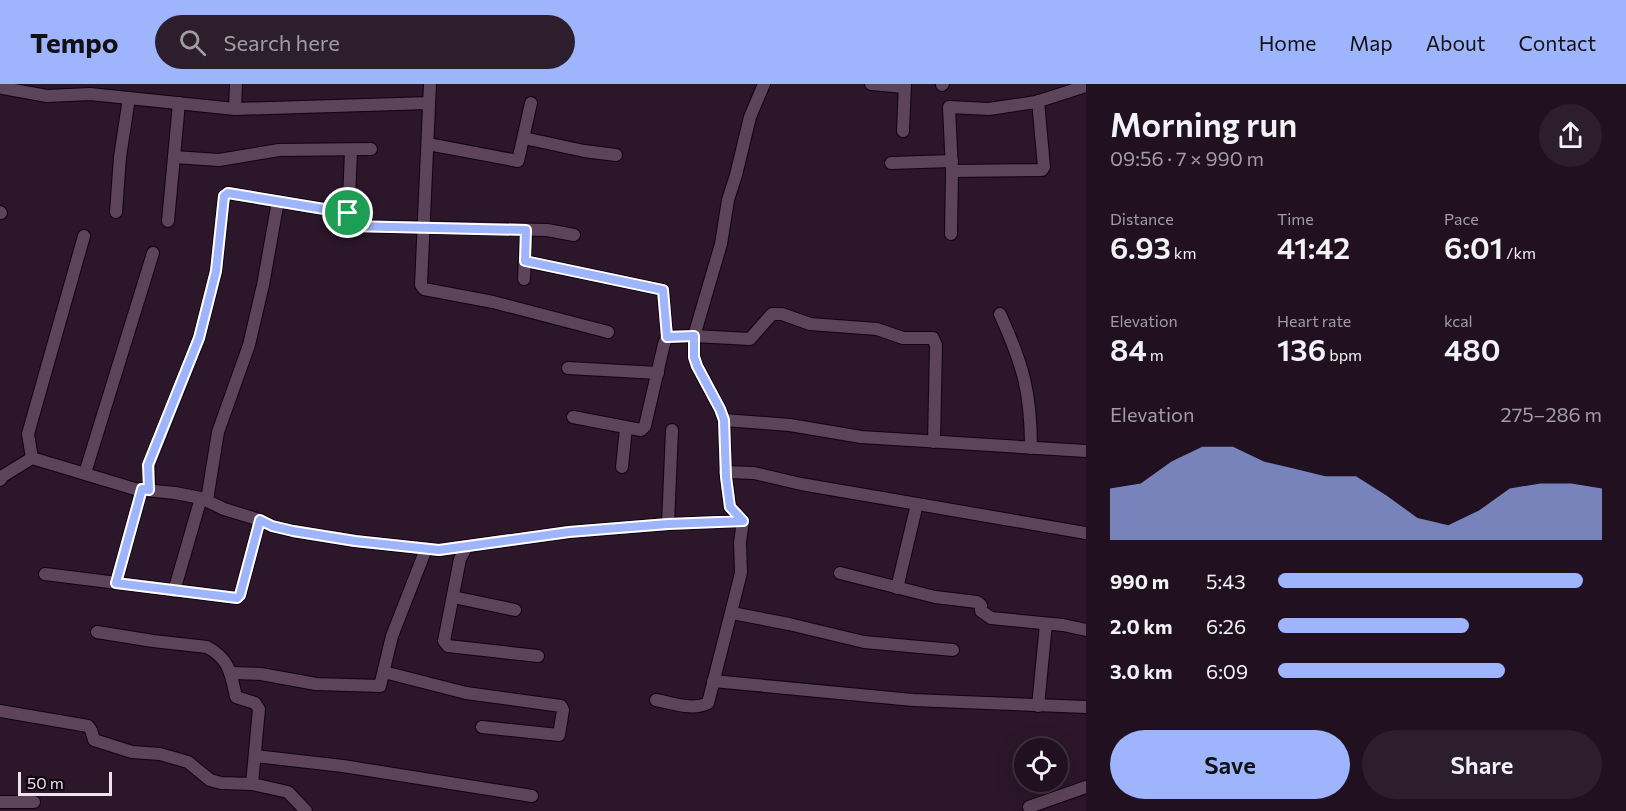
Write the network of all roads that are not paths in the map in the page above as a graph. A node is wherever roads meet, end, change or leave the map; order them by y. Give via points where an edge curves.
1 (236, 84) edge
2 (430, 84) edge
3 (764, 84) edge
4 (871, 84) edge
5 (904, 86) edge
6 (1086, 86) edge
7 (3, 88) dead end
8 (48, 90) edge
9 (129, 98) junction
10 (1038, 101) junction
11 (179, 103) junction
12 (429, 103) junction
13 (531, 103) dead end
14 (235, 109) junction
15 (903, 131) dead end
16 (524, 138) junction
17 (428, 144) junction
18 (351, 150) junction
19 (371, 150) dead end
20 (616, 155) dead end
21 (174, 157) junction
22 (891, 163) dead end
23 (952, 166) junction
24 (278, 201) junction
25 (116, 212) dead end
26 (348, 213) junction
27 (168, 221) dead end
28 (424, 228) junction
29 (526, 230) junction
30 (951, 234) dead end
31 (574, 235) dead end
32 (84, 236) dead end
33 (153, 253) dead end
34 (525, 261) junction
35 (524, 279) dead end
36 (1000, 314) dead end
37 (608, 332) dead end
38 (694, 336) junction
39 (667, 337) junction
40 (568, 368) dead end
41 (658, 373) junction
42 (573, 417) dead end
43 (724, 420) junction
44 (626, 428) junction
45 (672, 430) dead end
46 (934, 441) junction
47 (1031, 448) junction
48 (1086, 451) edge
49 (32, 458) junction
50 (622, 467) dead end
51 (726, 472) junction
52 (85, 473) junction
53 (0, 480) edge
54 (145, 490) junction
55 (204, 499) junction
56 (917, 504) junction
57 (260, 520) junction
58 (743, 521) junction
59 (668, 524) junction
60 (1086, 534) edge
61 (467, 546) junction
62 (426, 549) junction
63 (840, 573) dead end
64 (45, 574) dead end
65 (116, 583) junction
66 (897, 588) junction
67 (174, 591) junction
68 (453, 597) junction
69 (515, 610) dead end
70 (732, 613) junction
71 (1046, 624) junction
72 (1086, 630) edge
73 (97, 632) dead end
74 (953, 650) dead end
75 (538, 656) dead end
76 (384, 672) junction
77 (232, 673) junction
78 (713, 681) junction
79 (656, 700) dead end
80 (1038, 706) junction
81 (1086, 707) edge
82 (0, 711) edge
83 (482, 727) dead end
84 (255, 756) junction
85 (252, 784) junction
86 (1086, 787) edge
87 (532, 796) dead end
88 (0, 802) edge
89 (34, 802) dead end
90 (1029, 807) dead end
91 (306, 811) edge

1 - 14 street
2 - 12 street
3 - 38 street via 750,117 721,244
4 - 5 street
5 - 15 street
6 - 10 street
7 - 8 street
8 - 9 street
9 - 11 street
9 - 25 street
10 - 23 street via 989,109 949,107
10 - 23 street via 1042,170
11 - 14 street
11 - 21 street
12 - 14 street
12 - 17 street
13 - 16 street
16 - 17 street via 518,161
16 - 20 street
17 - 28 street
18 - 19 street
18 - 21 street via 279,150 219,160
18 - 26 street
21 - 27 street
22 - 23 street
23 - 30 street
24 - 26 street
24 - 54 street via 228,193 224,196 216,271 199,338 148,465
24 - 55 street via 249,345 218,432
26 - 28 street via 348,226
28 - 29 street
28 - 37 street via 424,289 493,302
29 - 31 street
29 - 34 street
32 - 49 street via 28,434
33 - 52 street
34 - 35 street
34 - 39 street via 663,290
36 - 47 street via 1027,385
38 - 39 street
38 - 43 street via 697,366
38 - 46 street via 750,339 772,314 782,314 810,324 877,329 903,338 933,338
39 - 41 street
40 - 41 street
41 - 44 street via 645,426 640,430
42 - 44 street
43 - 46 street via 790,425 861,437
43 - 51 street
44 - 50 street
45 - 59 street
46 - 47 street
47 - 48 street
49 - 52 street
49 - 53 street
51 - 56 street via 754,473
51 - 58 street via 730,507
52 - 54 street
54 - 55 street
54 - 65 street
55 - 57 street
55 - 67 street
56 - 60 street
56 - 66 street
57 - 62 street via 293,531
57 - 67 street via 237,598
58 - 59 street
58 - 70 street via 741,573
59 - 61 street
61 - 62 street
61 - 68 street via 460,559
62 - 76 street via 392,636
63 - 66 street
64 - 65 street
65 - 67 street
66 - 71 street via 976,602 990,618
68 - 69 street
68 - 75 street via 444,642 448,646
70 - 74 street via 864,642
70 - 78 street
71 - 72 street
71 - 80 street
73 - 77 street via 207,647
76 - 77 street via 380,686 316,684
76 - 83 street via 465,693 561,706 563,710 559,735
77 - 84 street via 236,697 259,709
78 - 79 street via 708,703 701,706
78 - 80 street via 913,700
80 - 81 street
82 - 85 street via 88,726 94,740 106,746 188,762 220,783
84 - 85 street
84 - 87 street
85 - 91 street via 288,792
86 - 90 street
88 - 89 street

